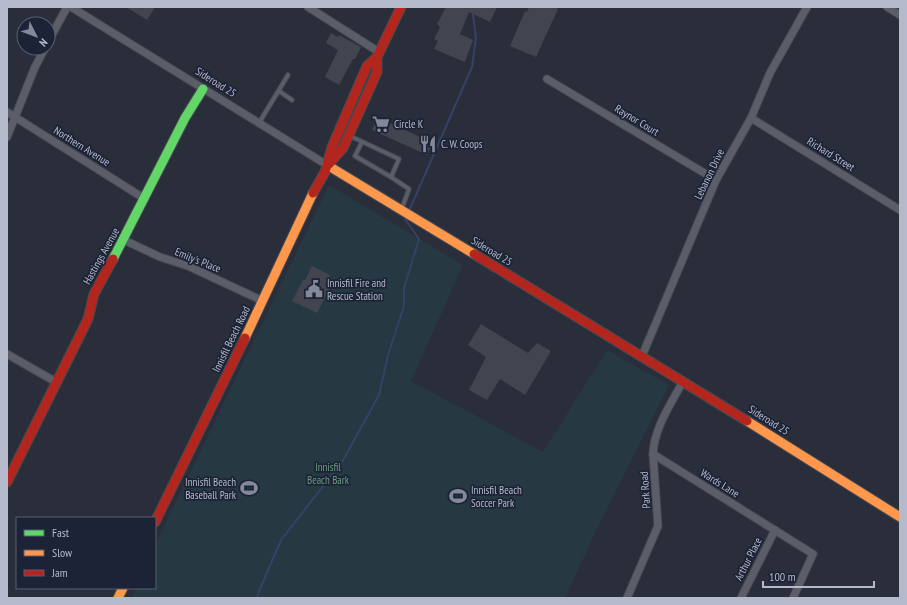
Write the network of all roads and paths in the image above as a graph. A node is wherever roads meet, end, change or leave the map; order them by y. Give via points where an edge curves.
1 (67, 7) edge
2 (71, 7) edge
3 (308, 7) edge
4 (401, 7) edge
5 (808, 7) edge
6 (887, 7) edge
7 (900, 15) edge
8 (56, 27) edge
9 (378, 54) junction
10 (41, 56) edge
11 (288, 75) dead end
12 (547, 79) dead end
13 (203, 89) junction
14 (279, 91) junction
15 (292, 100) dead end
16 (7, 112) edge
17 (14, 116) junction
18 (751, 118) junction
19 (259, 123) junction
20 (349, 135) junction
21 (7, 137) edge
22 (362, 142) junction
23 (327, 165) junction
24 (391, 177) junction
25 (716, 180) junction
26 (145, 199) junction
27 (402, 210) junction
28 (900, 210) edge
29 (124, 240) junction
30 (263, 301) junction
31 (7, 354) edge
32 (642, 356) junction
33 (683, 380) junction
34 (56, 382) junction
35 (653, 454) junction
36 (8, 479) edge
37 (900, 517) edge
38 (156, 520) edge
39 (775, 530) junction
40 (122, 589) edge
41 (118, 598) edge
42 (627, 598) edge
43 (741, 598) edge
44 (793, 598) edge

1 - 8 street
2 - 13 street, Sideroad 25
3 - 9 street
4 - 9 main road, Innisfil Beach Road
5 - 18 street, Lebanon Drive via 770,73
6 - 7 street
9 - 20 main road, Innisfil Beach Road via 377,72
9 - 23 main road, Innisfil Beach Road via 367,66 332,147
10 - 17 street
11 - 14 lane
12 - 25 street, Raynor Court
13 - 19 street, Sideroad 25
13 - 26 main road, Hastings Avenue via 185,118
14 - 15 lane
14 - 19 lane
16 - 17 street, Northern Avenue
17 - 21 street
17 - 26 street, Northern Avenue
18 - 25 street, Lebanon Drive
18 - 28 street, Richard Street
19 - 23 street, Sideroad 25
20 - 22 lane
20 - 23 main road, Innisfil Beach Road via 343,148
22 - 24 lane via 355,156
22 - 24 lane via 399,159
23 - 27 main road, Sideroad 25
23 - 30 main road, Innisfil Beach Road
24 - 27 lane via 409,189
25 - 32 street, Lebanon Drive
26 - 29 main road, Hastings Avenue
27 - 32 main road, Sideroad 25
29 - 30 street, Emily's Place
29 - 34 main road, Hastings Avenue via 94,294 88,319
30 - 38 main road, Innisfil Beach Road
31 - 34 street
32 - 33 main road, Sideroad 25
33 - 35 street, Park Road via 660,426
33 - 37 main road, Sideroad 25
34 - 36 main road, Hastings Avenue
35 - 39 street, Wards Lane
35 - 42 street, Park Road via 658,526
39 - 43 street, Arthur Place
39 - 44 street, Wards Lane via 813,554
40 - 41 main road

